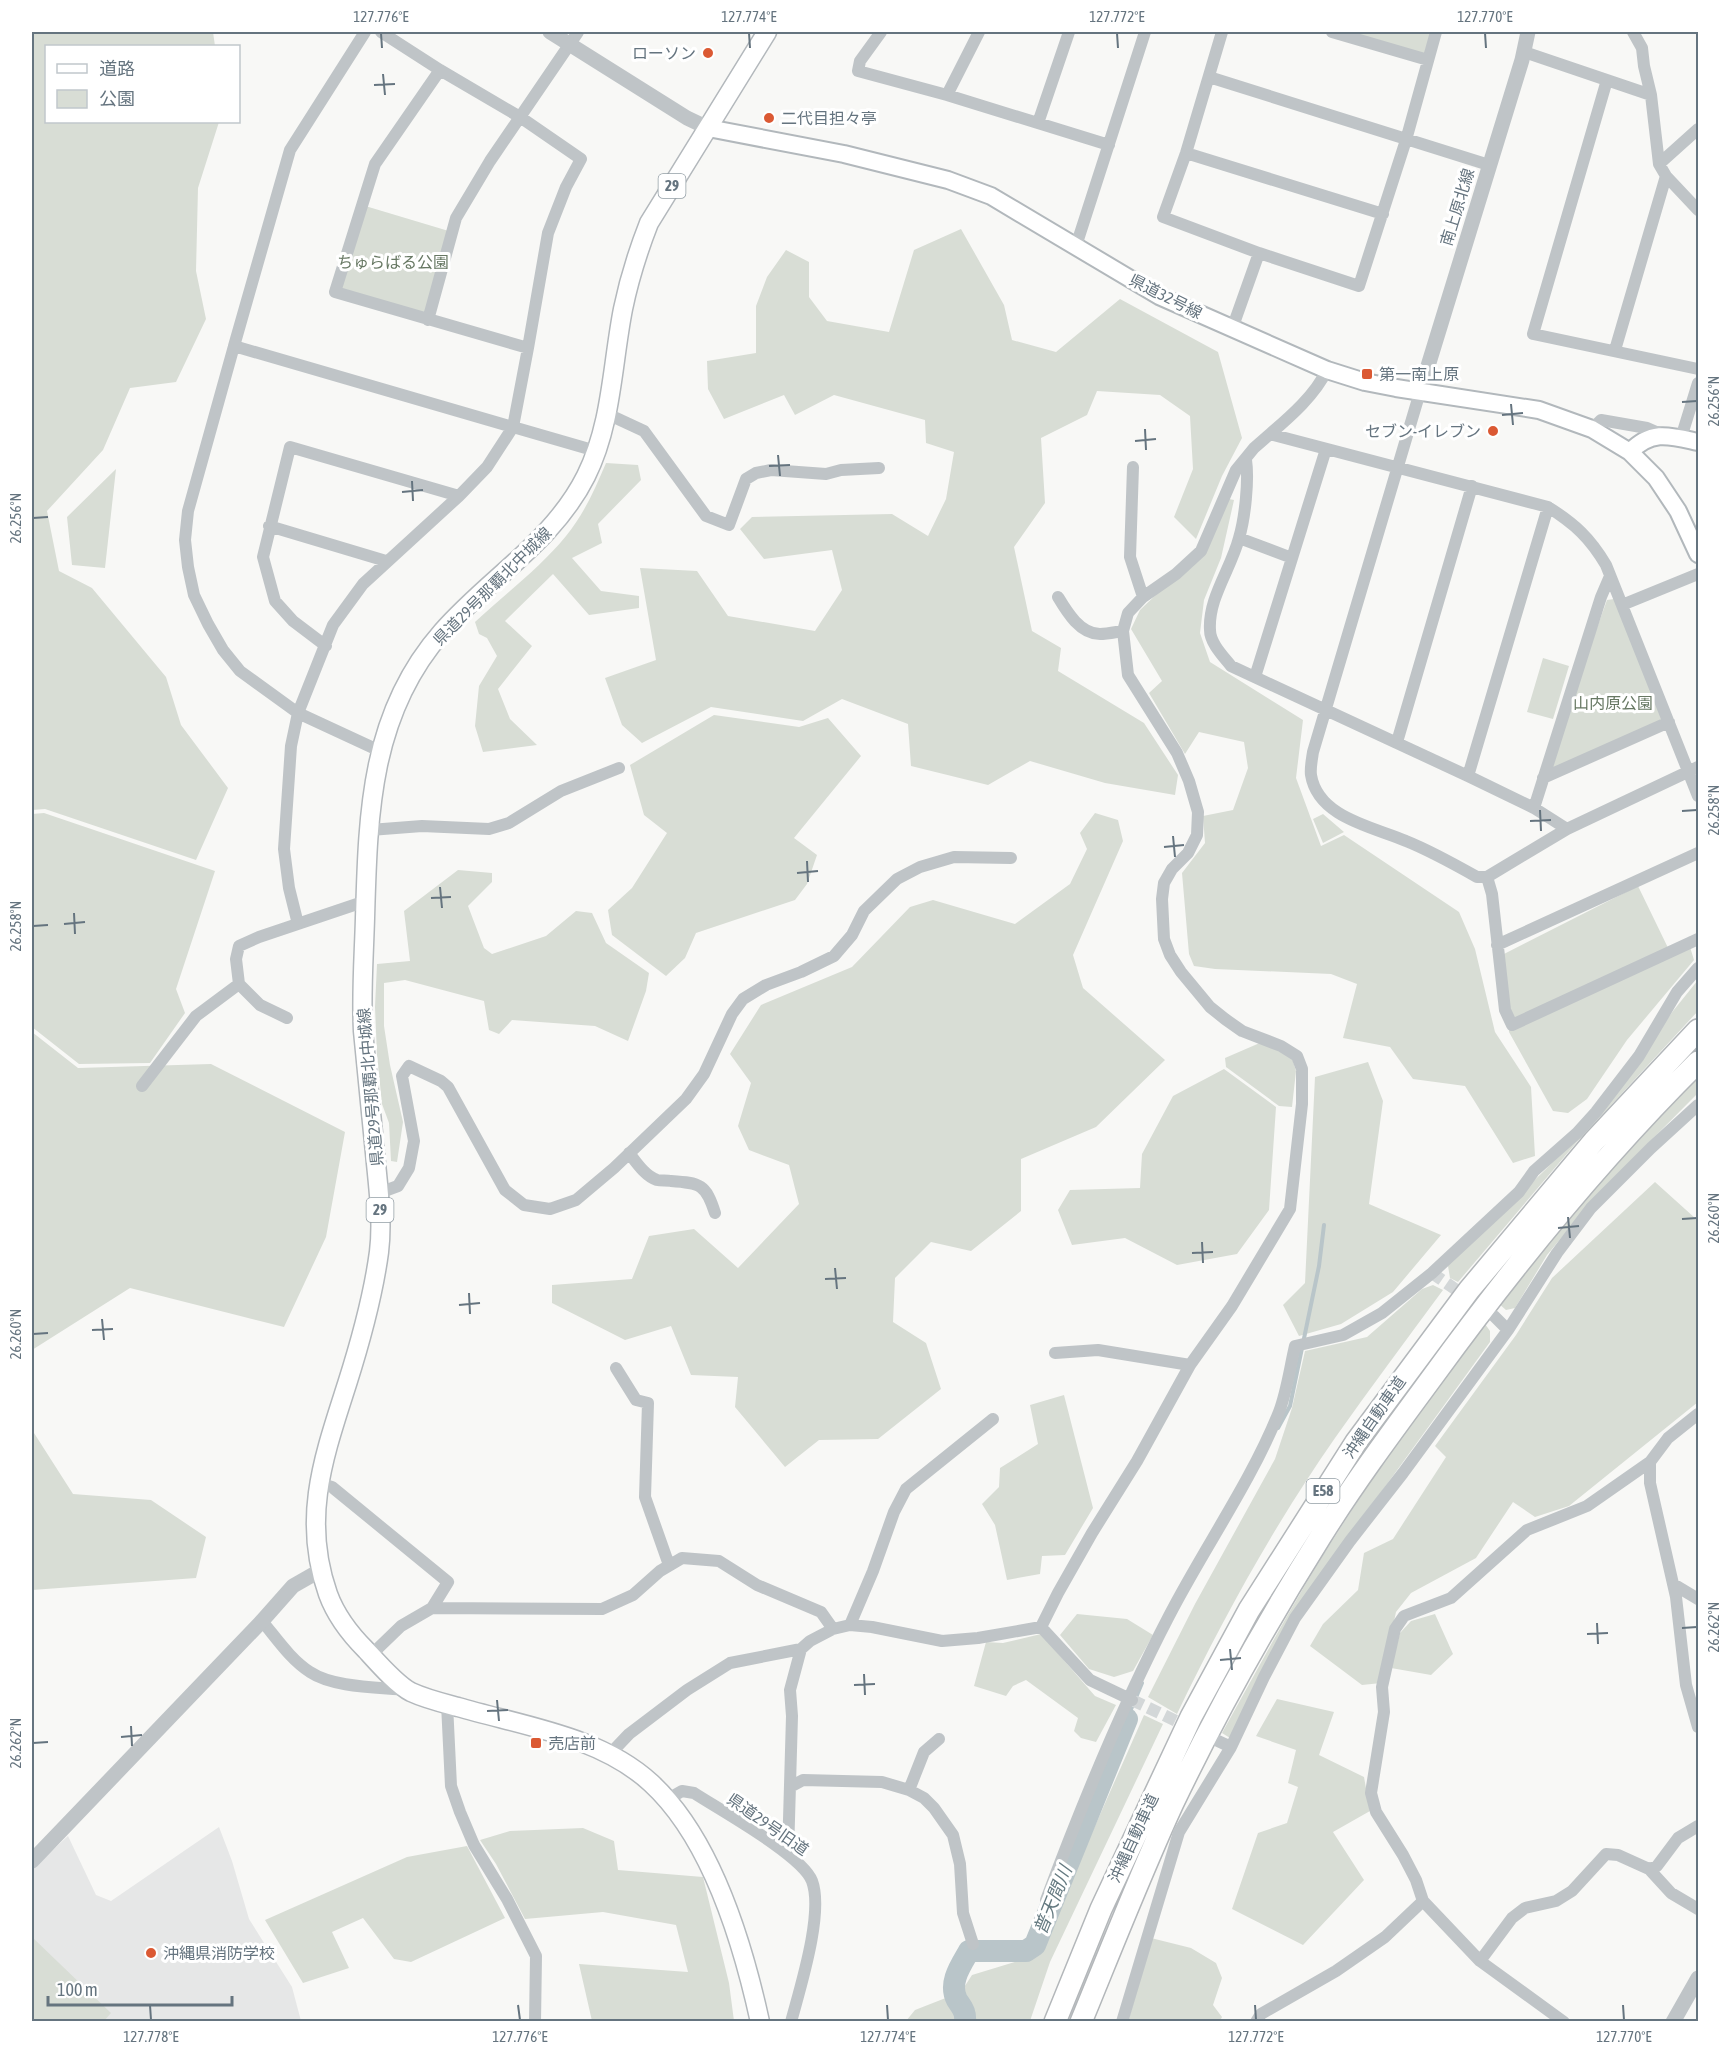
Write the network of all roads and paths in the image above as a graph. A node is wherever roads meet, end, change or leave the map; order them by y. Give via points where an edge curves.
1 (365, 32) edge
2 (381, 32) edge
3 (550, 32) edge
4 (767, 32) edge
5 (881, 32) edge
6 (979, 32) edge
7 (1069, 32) edge
8 (1145, 32) edge
9 (1222, 32) edge
10 (1332, 32) edge
11 (1436, 32) edge
12 (1528, 32) edge
13 (1633, 32) edge
14 (574, 38) edge
15 (1524, 52) junction
16 (1428, 60) junction
17 (440, 70) junction
18 (1209, 76) junction
19 (1608, 80) junction
20 (947, 95) junction
21 (1652, 95) junction
22 (520, 117) junction
23 (1038, 123) junction
24 (708, 128) junction
25 (1698, 129) edge
26 (1406, 140) junction
27 (1108, 145) junction
28 (1186, 153) junction
29 (1659, 164) junction
30 (1489, 165) junction
31 (1666, 176) junction
32 (1698, 210) edge
33 (1383, 214) junction
34 (1076, 246) junction
35 (1259, 252) junction
36 (428, 320) junction
37 (1232, 329) junction
38 (234, 346) junction
39 (528, 348) junction
40 (1615, 350) junction
41 (1698, 369) edge
42 (1327, 370) junction
43 (1698, 383) edge
44 (1420, 392) junction
45 (606, 416) junction
46 (513, 427) junction
47 (1592, 429) junction
48 (1270, 434) junction
49 (1673, 437) junction
50 (1698, 442) edge
51 (1326, 449) junction
52 (596, 452) junction
53 (1630, 452) junction
54 (1246, 460) junction
55 (1133, 467) dead end
56 (1397, 467) junction
57 (879, 468) dead end
58 (1472, 486) junction
59 (459, 496) junction
60 (1548, 507) junction
61 (269, 526) junction
62 (1239, 538) junction
63 (1698, 554) edge
64 (1292, 558) junction
65 (386, 561) junction
66 (1698, 574) edge
67 (1610, 576) junction
68 (1058, 597) dead end
69 (1143, 597) junction
70 (1622, 605) junction
71 (1123, 631) junction
72 (326, 646) junction
73 (1255, 677) junction
74 (1326, 711) junction
75 (298, 713) junction
76 (1669, 722) junction
77 (1397, 742) junction
78 (380, 751) junction
79 (619, 768) dead end
80 (1694, 769) edge
81 (1468, 776) junction
82 (1543, 778) junction
83 (1698, 796) edge
84 (1534, 808) junction
85 (1567, 829) junction
86 (370, 830) junction
87 (1698, 853) edge
88 (1011, 858) dead end
89 (1487, 877) junction
90 (365, 904) junction
91 (298, 924) junction
92 (1698, 939) edge
93 (1497, 945) junction
94 (1698, 968) edge
95 (239, 984) junction
96 (287, 1018) dead end
97 (1698, 1030) edge
98 (1698, 1062) edge
99 (141, 1086) dead end
100 (1698, 1105) edge
101 (629, 1153) junction
102 (379, 1193) junction
103 (715, 1213) dead end
104 (1494, 1316) tunnel mouth
105 (1508, 1330) junction
106 (1055, 1353) dead end
107 (1190, 1365) junction
108 (616, 1368) dead end
109 (1698, 1414) edge
110 (993, 1419) dead end
111 (1650, 1462) junction
112 (318, 1483) junction
113 (669, 1565) junction
114 (321, 1570) junction
115 (1673, 1584) junction
116 (1698, 1599) edge
117 (432, 1608) junction
118 (262, 1621) junction
119 (850, 1625) junction
120 (1041, 1627) junction
121 (833, 1629) junction
122 (801, 1649) junction
123 (371, 1655) junction
124 (408, 1690) junction
125 (1130, 1699) junction
126 (447, 1704) junction
127 (1698, 1727) edge
128 (939, 1739) dead end
129 (1218, 1741) tunnel mouth
130 (1232, 1746) junction
131 (610, 1754) junction
132 (790, 1787) junction
133 (909, 1790) junction
134 (668, 1799) junction
135 (1698, 1826) edge
136 (788, 1854) junction
137 (32, 1861) edge
138 (1649, 1869) junction
139 (1046, 1900) dead end
140 (1423, 1901) junction
141 (1698, 1909) edge
142 (973, 1944) dead end
143 (1480, 1961) junction
144 (1698, 1978) edge
145 (535, 2022) edge
146 (760, 2022) edge
147 (791, 2022) edge
148 (1055, 2022) edge
149 (1081, 2022) edge
150 (1122, 2022) edge
151 (1256, 2022) edge
152 (1564, 2022) edge
153 (1673, 2022) edge

1 - 38 street via 290,150
2 - 17 street
3 - 14 street
4 - 24 main road, 県道29号那覇北中城線 / 29
5 - 20 street via 858,71
6 - 20 street
7 - 23 street
8 - 27 street
9 - 18 street
10 - 16 street
11 - 16 street
12 - 15 street, 南上原北線
13 - 21 street via 1641,48
14 - 22 street
14 - 24 street via 687,118
15 - 19 street
15 - 30 street, 南上原北線
16 - 26 street
17 - 22 street
17 - 36 street via 375,164 336,292
18 - 26 street
18 - 28 street
19 - 21 street
19 - 40 street via 1533,334
20 - 23 street
21 - 29 street
22 - 36 street via 456,218
22 - 39 street via 581,159 548,233
23 - 27 street
24 - 34 main road, 県道32号線 via 843,154 948,180 991,196
24 - 45 main road, 県道29号那覇北中城線 / 29 via 640,244 623,310
25 - 29 street
26 - 30 street
26 - 33 street
27 - 34 street
28 - 33 street
28 - 35 street via 1164,217
29 - 31 street
30 - 44 street, 南上原北線
31 - 32 street
31 - 40 street
33 - 35 street via 1359,286
34 - 37 main road, 県道32号線 via 1160,296
35 - 37 street
36 - 39 street
37 - 42 main road, 県道32号線
38 - 46 street
38 - 75 street via 188,511 188,567 194,594 223,650 240,671
39 - 46 street
40 - 41 street
42 - 44 main road, 県道32号線
42 - 48 street via 1322,381
43 - 49 street
44 - 47 main road, 県道32号線 via 1539,410
44 - 56 street
45 - 52 main road, 県道29号那覇北中城線 / 29
45 - 57 street via 644,430 706,516 729,525 746,479 756,473 771,470 826,474
46 - 52 street
46 - 59 street via 487,467
47 - 49 street via 1601,420
47 - 53 main road, 県道32号線
48 - 51 street
48 - 54 street
49 - 50 main road
49 - 53 main road via 1651,437
51 - 56 street
51 - 64 street
52 - 78 main road, 県道29号那覇北中城線 / 29 via 578,490 550,529 458,615 430,647 397,701
53 - 63 main road, 県道32号線 via 1668,494
54 - 62 street via 1248,472
54 - 69 street via 1236,470 1201,551
55 - 69 street via 1130,558
56 - 58 street
56 - 74 street
58 - 60 street
58 - 77 street
59 - 61 street via 290,447
59 - 65 street
60 - 67 street via 1571,522 1594,545
60 - 81 street
61 - 65 street
61 - 72 street via 263,557 275,601 293,621
62 - 64 street
62 - 73 street via 1210,613 1210,633 1231,666
64 - 73 street
65 - 72 street via 363,584 333,625
66 - 70 street
67 - 70 street
67 - 82 street
68 - 71 street via 1069,615 1097,634
69 - 71 street via 1128,613
70 - 76 street
71 - 107 street via 1128,675 1177,753 1198,812 1197,835 1164,883 1164,939 1170,955 1210,1007 1242,1031 1298,1056 1302,1069 1290,1209 1232,1306
72 - 75 street
73 - 74 street
74 - 77 street
74 - 89 street via 1311,773 1323,800 1349,820 1422,847 1477,877
75 - 78 street
75 - 91 street via 291,746 284,849
76 - 80 street
76 - 82 street
77 - 81 street
78 - 86 main road, 県道29号那覇北中城線 / 29
79 - 86 street via 561,791 509,824 489,829 422,826
80 - 83 street
80 - 85 street
81 - 84 street
82 - 84 street
84 - 85 street
85 - 89 street
86 - 90 main road, 県道29号那覇北中城線 / 29
87 - 93 street
88 - 101 street via 954,857 897,879 864,911 852,935 834,956 743,999 704,1074 686,1099
89 - 93 street
90 - 91 street
90 - 102 main road, 県道29号那覇北中城線 / 29 via 363,1031
91 - 95 street via 239,946
92 - 93 street via 1512,1025 1504,1010
94 - 125 street via 1677,992 1639,1056 1596,1112 1534,1171 1519,1192 1432,1273 1382,1313 1343,1335 1295,1346 1280,1410 1258,1458 1194,1568
95 - 96 street via 260,1005
95 - 99 street via 196,1016
97 - 148 highway, 沖縄自動車道 / E58 via 1594,1141 1469,1290 1356,1442 1249,1610 1191,1717 1105,1900
98 - 149 highway, 沖縄自動車道 / E58 via 1550,1224 1491,1296 1322,1535 1270,1619 1173,1805
100 - 105 street via 1591,1208
101 - 102 street via 576,1200 550,1209 524,1205 505,1190 448,1087 409,1066 402,1076 414,1141 409,1168 398,1186
101 - 103 street via 656,1180 694,1182 704,1188
102 - 112 main road, 県道29号那覇北中城線 / 29 via 380,1240 372,1297
104 - 105 street
105 - 130 street via 1295,1618
106 - 107 street via 1098,1350
107 - 120 street
108 - 113 street via 636,1400 648,1403 645,1497
109 - 111 street via 1668,1438
110 - 119 street via 906,1489
111 - 115 street via 1650,1483
111 - 140 street via 1587,1506 1527,1530 1451,1598 1404,1616 1395,1629 1382,1687 1384,1712 1371,1793 1376,1812 1404,1855
112 - 114 main road, 県道29号那覇北中城線 / 29
112 - 117 street via 332,1487 448,1582
113 - 117 street via 633,1595 602,1609
113 - 121 street via 682,1558 719,1561 757,1585 821,1612
114 - 118 street via 293,1586
114 - 123 main road, 県道29号那覇北中城線 / 29 via 337,1612
115 - 116 street
115 - 127 street via 1686,1685
117 - 123 street via 401,1626
118 - 124 street via 310,1672 327,1680
118 - 137 street
119 - 120 street via 942,1641
119 - 121 street
120 - 125 street via 1090,1680
121 - 122 street
122 - 131 street via 730,1663 687,1690 629,1734
122 - 132 street via 790,1690
123 - 124 main road, 県道29号那覇北中城線 / 29
124 - 126 main road, 県道29号那覇北中城線 / 29
125 - 139 street via 1099,1764
126 - 131 main road, 県道29号那覇北中城線 / 29
126 - 145 street via 451,1786 460,1812 474,1845 536,1956
128 - 133 street via 924,1752
129 - 130 street
130 - 150 street via 1179,1832
131 - 134 main road, 県道29号那覇北中城線 / 29
132 - 133 street via 803,1780 838,1780 882,1782
132 - 136 street
133 - 142 street via 934,1808 953,1835 960,1864 963,1913
134 - 136 street, 県道29号旧道 via 682,1791 694,1793
134 - 146 main road, 県道29号那覇北中城線 / 29 via 691,1831 716,1880 741,1950
135 - 138 street via 1678,1838 1657,1866
136 - 147 street, 県道29号旧道 via 812,1881 816,1914
138 - 141 street via 1671,1893
138 - 143 street via 1618,1855 1606,1854 1572,1891 1556,1901 1525,1908 1512,1918
140 - 143 street
140 - 151 street via 1385,1937 1336,1971 1261,2014
143 - 152 street
144 - 153 street

